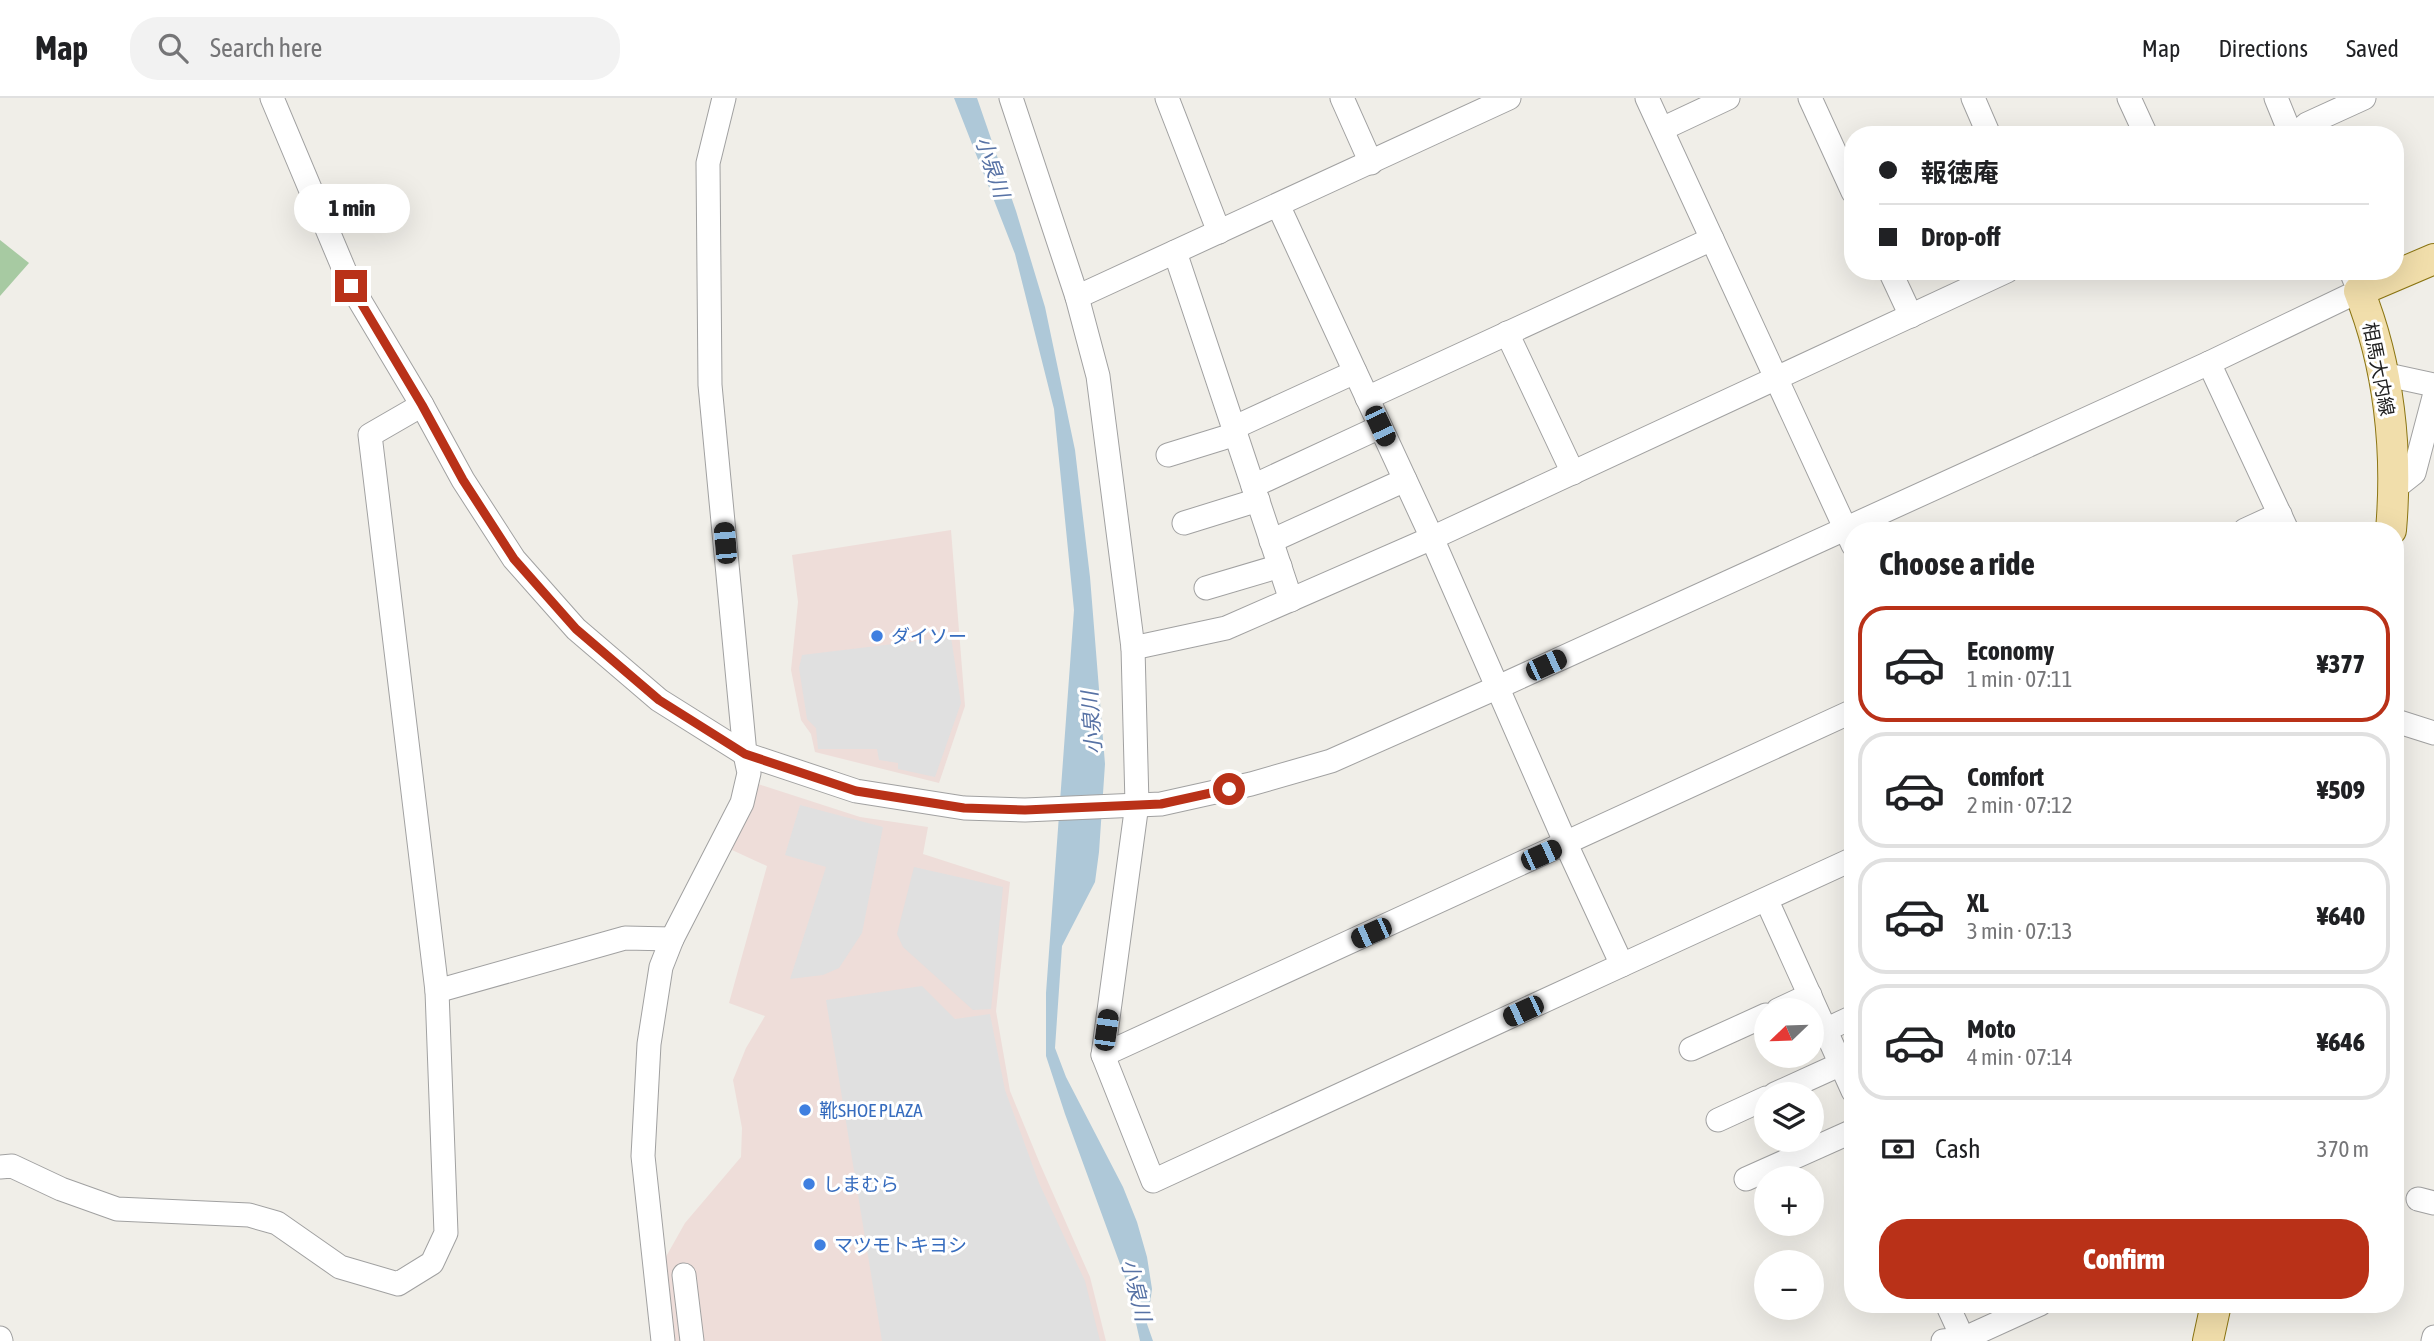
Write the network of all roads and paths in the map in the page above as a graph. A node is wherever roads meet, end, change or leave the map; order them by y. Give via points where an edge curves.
1 (272, 98) edge
2 (724, 98) edge
3 (1011, 98) edge
4 (1167, 98) edge
5 (1342, 98) edge
6 (1647, 98) edge
7 (1728, 98) edge
8 (1810, 98) edge
9 (1973, 98) edge
10 (2129, 98) edge
11 (2276, 98) edge
12 (2364, 98) edge
13 (1499, 100) edge
14 (1985, 126) edge
15 (2142, 126) edge
16 (2289, 126) edge
17 (2304, 126) edge
18 (1662, 129) junction
19 (1371, 163) junction
20 (1844, 172) edge
21 (1278, 205) junction
22 (1219, 232) junction
23 (1712, 239) junction
24 (1175, 252) junction
25 (2434, 258) edge
26 (2404, 267) edge
27 (1894, 280) edge
28 (1988, 280) edge
29 (2355, 281) edge
30 (1077, 297) junction
31 (1911, 316) junction
32 (1507, 333) junction
33 (2209, 363) junction
34 (1355, 372) junction
35 (2382, 374) junction
36 (1777, 379) junction
37 (2434, 385) edge
38 (2434, 397) edge
39 (1367, 398) junction
40 (422, 405) junction
41 (1380, 426) junction
42 (1235, 431) junction
43 (1168, 455) dead end
44 (1573, 473) junction
45 (1405, 480) junction
46 (2395, 488) junction
47 (1255, 493) junction
48 (1878, 522) edge
49 (2283, 522) edge
50 (2392, 522) edge
51 (1184, 523) dead end
52 (1844, 525) edge
53 (1432, 538) junction
54 (1844, 538) edge
55 (1272, 541) junction
56 (1280, 566) junction
57 (1206, 588) dead end
58 (1291, 600) junction
59 (1133, 648) junction
60 (1496, 688) junction
61 (1844, 715) edge
62 (2404, 724) edge
63 (2434, 733) edge
64 (745, 754) junction
65 (1137, 804) junction
66 (1566, 844) junction
67 (1844, 863) edge
68 (1767, 901) junction
69 (672, 939) junction
70 (1622, 965) junction
71 (437, 991) junction
72 (1810, 995) junction
73 (1804, 998) edge
74 (1754, 1020) edge
75 (1844, 1021) edge
76 (1825, 1030) junction
77 (1691, 1049) dead end
78 (1103, 1055) junction
79 (1841, 1064) junction
80 (1844, 1071) edge
81 (1801, 1082) edge
82 (1754, 1104) edge
83 (1718, 1120) dead end
84 (1844, 1135) edge
85 (0, 1167) edge
86 (1746, 1179) dead end
87 (684, 1275) dead end
88 (1949, 1313) edge
89 (2019, 1313) edge
90 (2214, 1313) edge
91 (1956, 1340) edge
92 (663, 1341) edge
93 (692, 1341) edge
94 (2208, 1341) edge

1 - 40 street via 351,286
2 - 64 street via 708,163 710,385
3 - 30 street
4 - 22 street
5 - 19 street
6 - 18 street
7 - 18 street
8 - 20 street
9 - 14 street
10 - 15 street
11 - 16 street
12 - 17 street
13 - 19 street
18 - 23 street
19 - 21 street
21 - 22 street
21 - 34 street
22 - 24 street
23 - 32 street
23 - 36 street
24 - 30 street
24 - 42 street
25 - 26 main road
27 - 31 street
28 - 31 street
29 - 33 street
29 - 35 main road, 相馬大内線 via 2372,324
30 - 59 street via 1098,376
31 - 36 street
32 - 39 street
32 - 44 street
33 - 48 street
33 - 49 street
34 - 39 street
34 - 42 street
35 - 37 street
35 - 46 main road, 相馬大内線
36 - 44 street
36 - 52 street
38 - 46 street via 2414,473
39 - 41 street
40 - 64 street via 514,559 576,629 659,700
40 - 71 street via 370,435
41 - 45 street
41 - 47 street
42 - 43 street
42 - 47 street
44 - 53 street
45 - 53 street
45 - 55 street
46 - 50 main road, 相馬大内線
47 - 51 street
47 - 55 street
53 - 58 street
53 - 60 street
54 - 60 street
55 - 56 street
56 - 57 street
56 - 58 street
58 - 59 street via 1226,628
59 - 65 street
60 - 65 street via 1331,761 1161,804
60 - 66 street
61 - 66 street
62 - 63 street
64 - 65 street via 856,791 964,808
64 - 69 street via 749,773 742,803
65 - 78 street
66 - 70 street
66 - 78 street
67 - 68 street
68 - 70 street
68 - 72 street
69 - 71 street via 625,938
69 - 92 street via 661,967 649,1044 643,1156
70 - 78 street via 1153,1181
71 - 85 street via 446,1233 432,1263 398,1284 340,1266 277,1223 249,1216 117,1209 12,1166
72 - 73 street
72 - 76 street
74 - 77 street
75 - 76 street
76 - 79 street
79 - 80 street
79 - 81 street
82 - 83 street
84 - 86 street
87 - 93 street
88 - 91 street
89 - 91 street
90 - 94 main road

